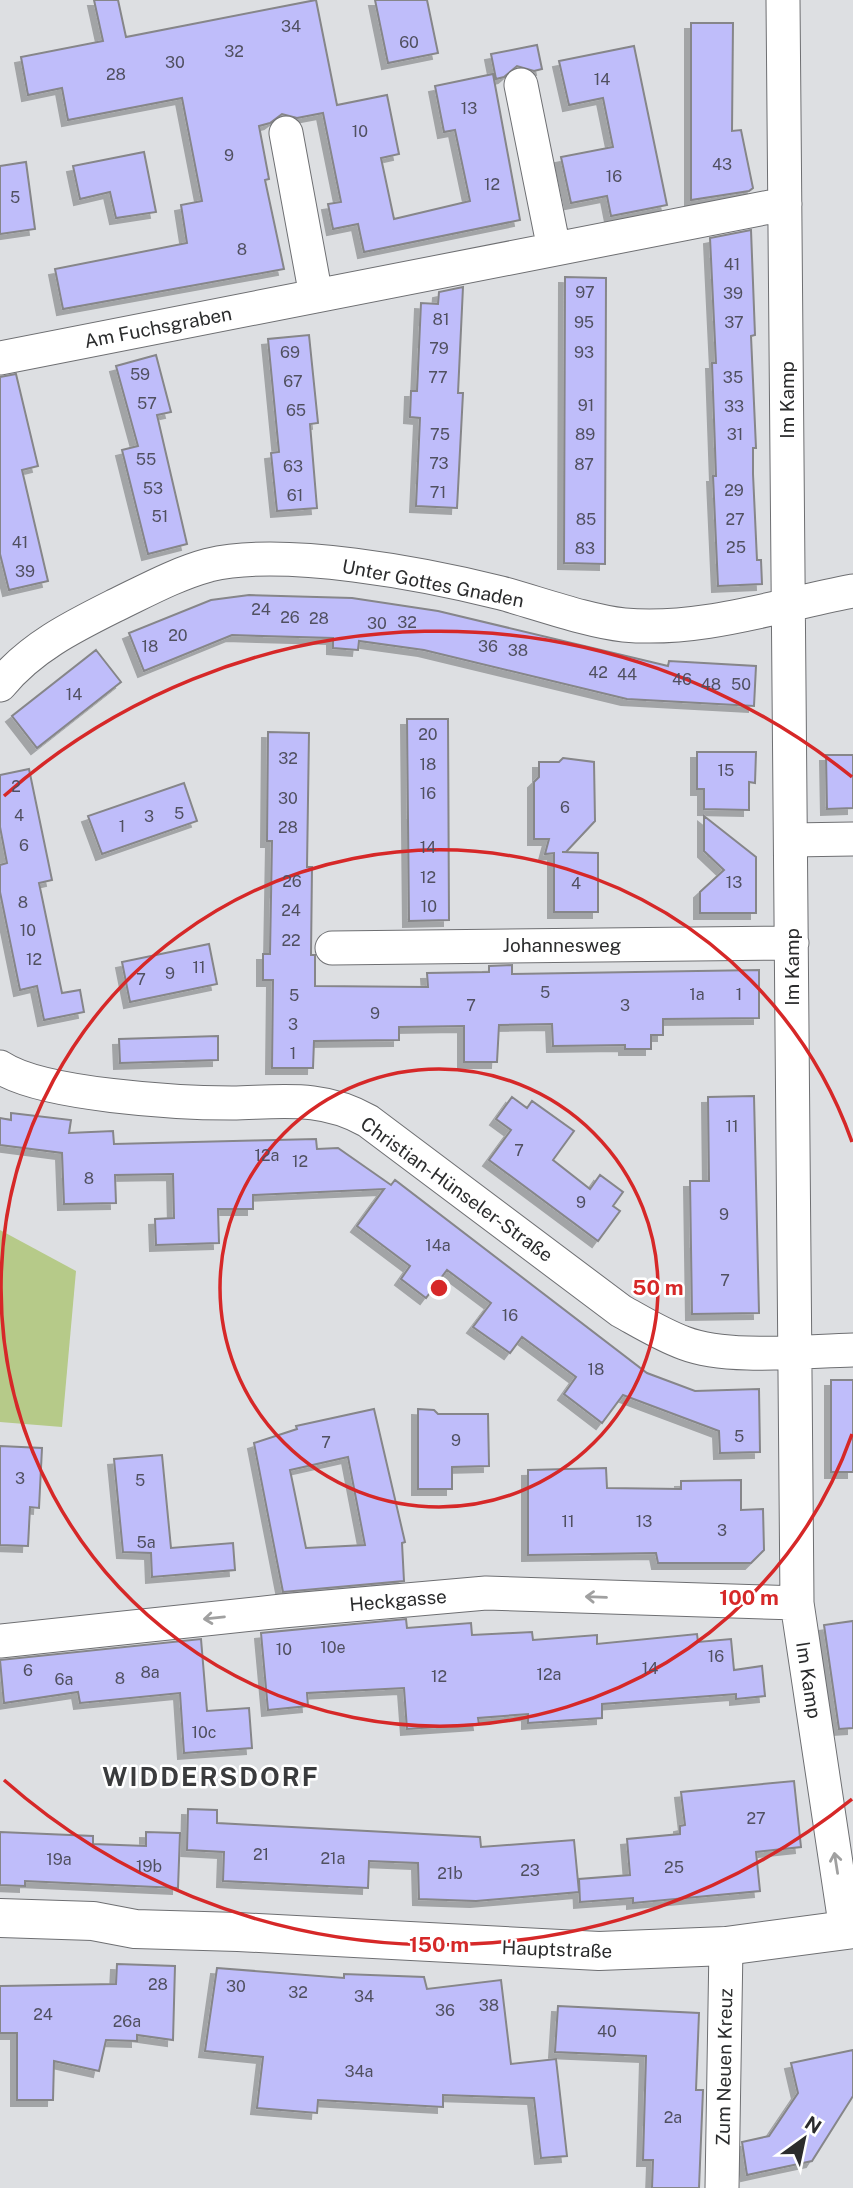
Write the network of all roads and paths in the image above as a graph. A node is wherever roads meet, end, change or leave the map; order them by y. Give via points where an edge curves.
1 (783, 0) edge
2 (521, 85) dead end
3 (286, 133) dead end
4 (785, 204) junction
5 (555, 249) junction
6 (316, 296) junction
7 (0, 358) edge
8 (853, 591) edge
9 (789, 603) junction
10 (0, 685) edge
11 (853, 839) edge
12 (791, 841) junction
13 (792, 943) junction
14 (332, 948) dead end
15 (0, 1067) edge
16 (853, 1350) edge
17 (795, 1351) junction
18 (797, 1603) junction
19 (0, 1641) edge
20 (0, 1918) edge
21 (135, 1930) junction
22 (850, 1930) edge
23 (0, 1943) edge
24 (726, 1946) junction
25 (722, 2188) edge

1 - 4 street, Im Kamp
2 - 5 street
3 - 6 street
4 - 5 street, Am Fuchsgraben
4 - 9 street, Im Kamp
5 - 6 street, Am Fuchsgraben
6 - 7 street, Am Fuchsgraben
8 - 9 street, Unter Gottes Gnaden
9 - 10 street, Unter Gottes Gnaden via 699,624 623,625 402,573 265,560 211,565 178,575 55,637
9 - 12 street, Im Kamp
11 - 12 street
12 - 13 street, Im Kamp
13 - 14 street, Johannesweg
13 - 17 street, Im Kamp
15 - 17 street, Christian-Hünseler-Straße via 47,1084 121,1096 333,1105 368,1121 621,1311 658,1332 715,1351
16 - 17 street, Christian-Hünseler-Straße
17 - 18 street, Im Kamp
18 -> 19 street, Heckgasse via 486,1593
22 -> 18 street, Im Kamp
20 - 21 street, Hauptstraße via 93,1921
21 - 23 street, Hauptstraße via 95,1938
21 - 24 street, Hauptstraße via 599,1951
22 - 24 street, Hauptstraße
24 - 25 street, Zum Neuen Kreuz

